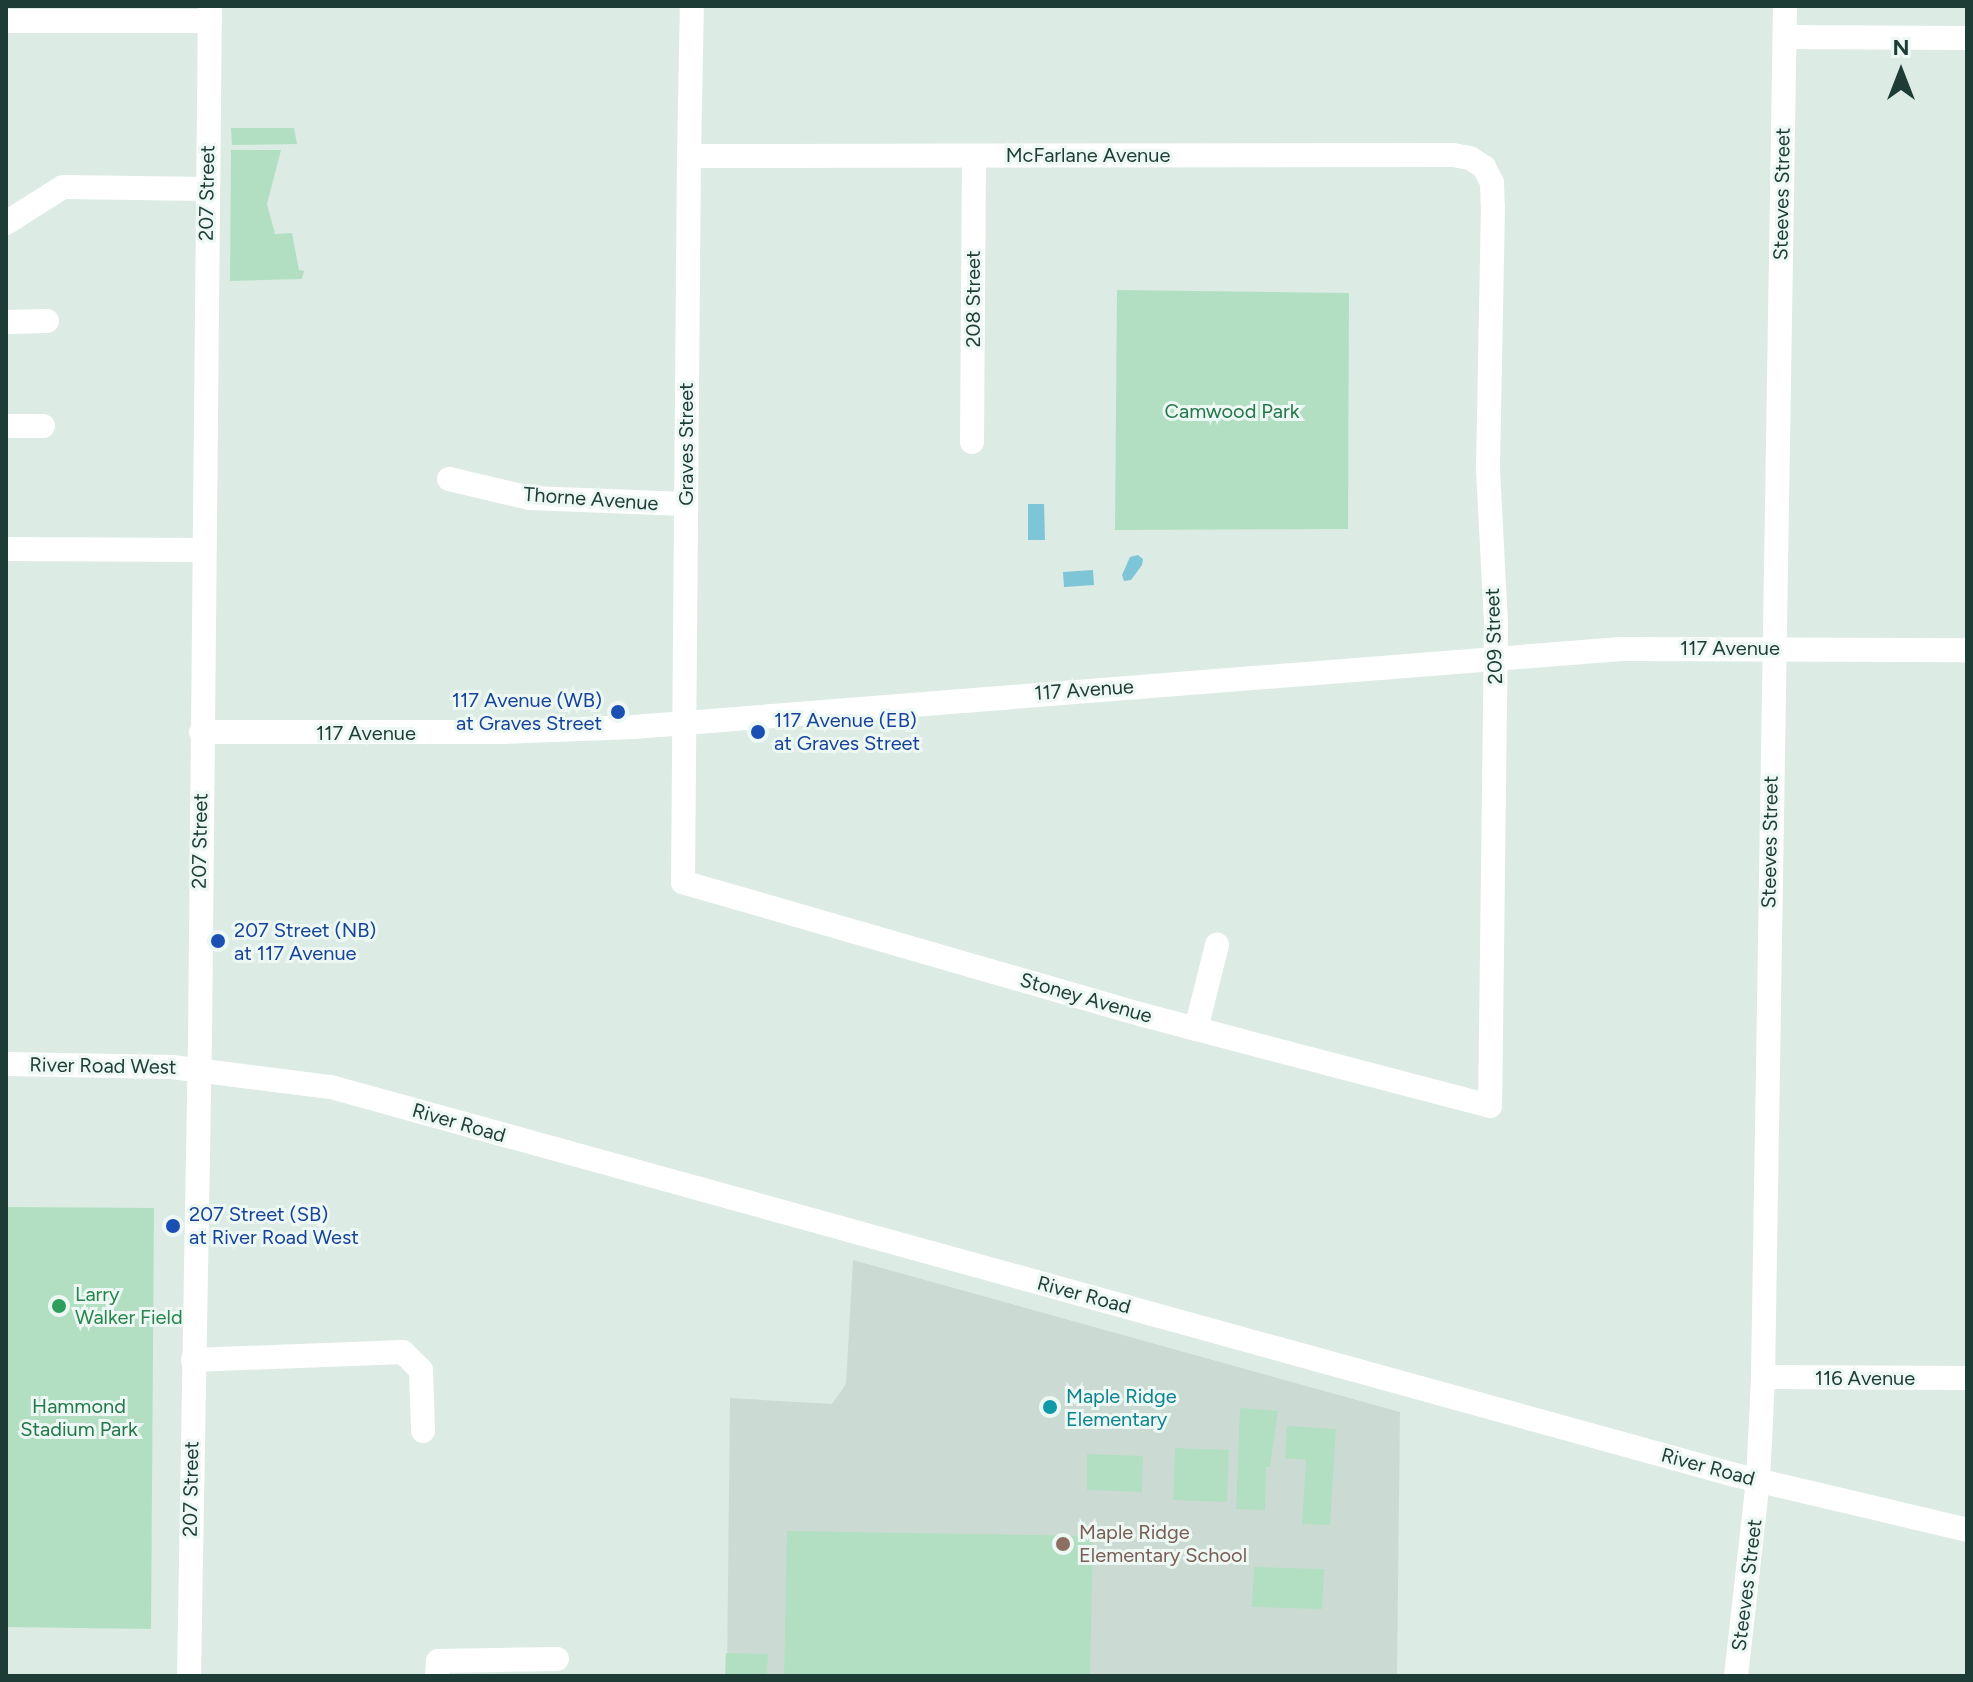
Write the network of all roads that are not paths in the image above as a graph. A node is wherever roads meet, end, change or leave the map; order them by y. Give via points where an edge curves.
1 (692, 6) edge
2 (1785, 6) edge
3 (210, 14) edge
4 (6, 21) edge
5 (1785, 37) junction
6 (1967, 38) edge
7 (689, 156) junction
8 (974, 156) junction
9 (1484, 167) joint
10 (207, 189) junction
11 (6, 223) edge
12 (47, 321) dead end
13 (6, 322) edge
14 (6, 426) edge
15 (43, 426) dead end
16 (972, 442) dead end
17 (449, 479) dead end
18 (686, 504) junction
19 (6, 549) edge
20 (203, 550) junction
21 (1773, 648) junction
22 (1967, 650) edge
23 (1496, 659) junction
24 (685, 720) junction
25 (201, 732) junction
26 (683, 882) joint
27 (1217, 945) dead end
28 (1196, 1029) junction
29 (6, 1064) edge
30 (199, 1070) junction
31 (1490, 1106) joint
32 (193, 1360) junction
33 (1763, 1377) junction
34 (1967, 1378) edge
35 (423, 1431) dead end
36 (1758, 1481) junction
37 (1967, 1530) edge
38 (557, 1659) dead end
39 (438, 1668) edge
40 (189, 1676) edge
41 (1736, 1676) edge

1 - 7 street, Graves Street
2 - 5 street, Steeves Street
3 - 4 street
3 - 10 street, 207 Street
5 - 6 street
5 - 21 street, Steeves Street
7 - 8 street, McFarlane Avenue
7 - 18 street, Graves Street
8 - 9 street, McFarlane Avenue via 1453,155
8 - 16 street, 208 Street
9 - 23 street, 209 Street via 1492,183 1493,206 1488,470
10 - 11 street via 63,187
10 - 20 street, 207 Street
12 - 13 street
14 - 15 street
17 - 18 street, Thorne Avenue via 530,498
18 - 24 street, Graves Street
19 - 20 street
20 - 25 street, 207 Street
21 - 22 street, 117 Avenue
21 - 23 street, 117 Avenue via 1621,649
21 - 33 street, Steeves Street
23 - 24 street, 117 Avenue
23 - 31 street, 209 Street
24 - 25 street, 117 Avenue via 504,732
24 - 26 street, Graves Street
25 - 30 street, 207 Street
26 - 28 street, Stoney Avenue
27 - 28 street
28 - 31 street, Stoney Avenue
29 - 30 street, River Road West
30 - 32 street, 207 Street
30 - 36 street, River Road via 352,1093
32 - 35 street via 403,1352 421,1370
32 - 40 street, 207 Street
33 - 34 street, 116 Avenue
33 - 36 street, Steeves Street
36 - 37 street, River Road
36 - 41 street, Steeves Street
38 - 39 street

